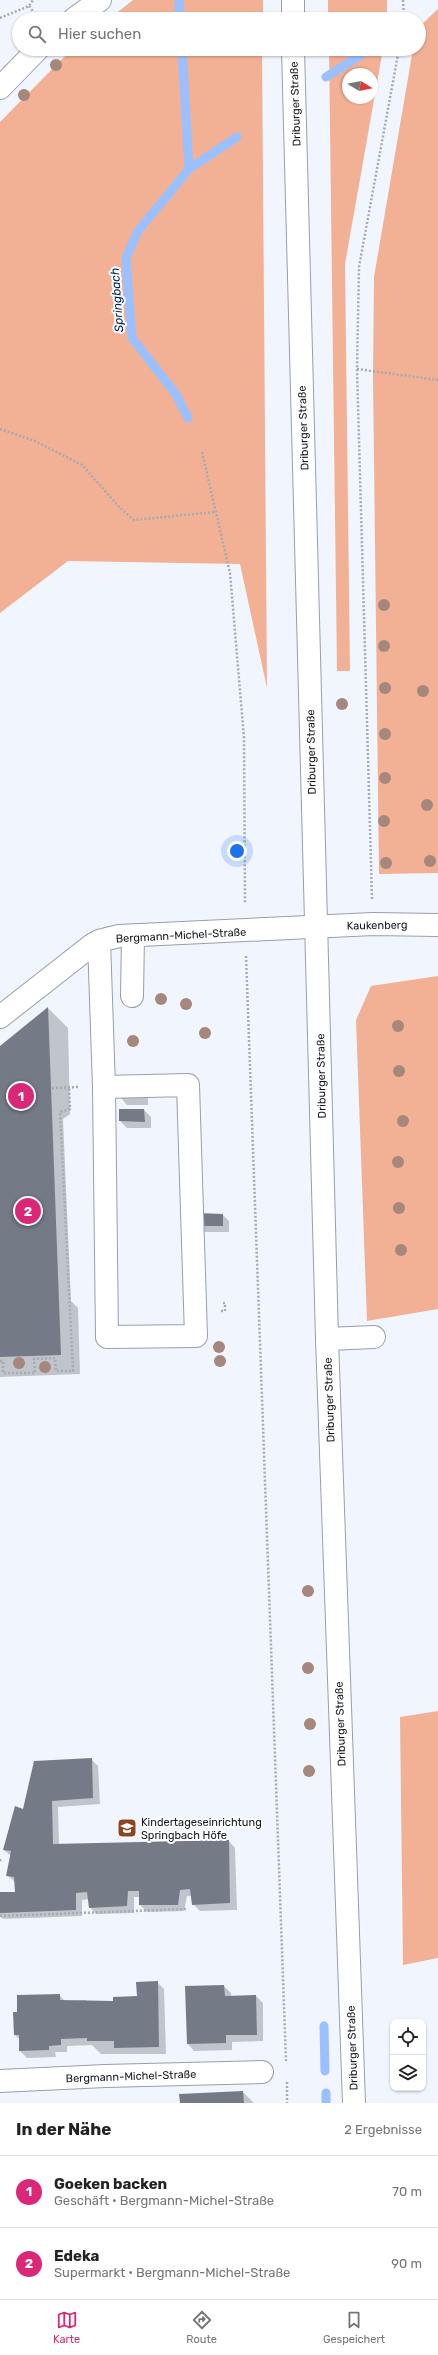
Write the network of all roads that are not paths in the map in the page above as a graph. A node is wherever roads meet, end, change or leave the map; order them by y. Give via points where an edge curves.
1 (293, 0) edge
2 (293, 12) edge
3 (31, 56) edge
4 (293, 56) edge
5 (0, 88) edge
6 (438, 925) edge
7 (316, 927) junction
8 (133, 936) junction
9 (99, 941) junction
10 (132, 996) dead end
11 (0, 1017) edge
12 (104, 1087) junction
13 (374, 1336) dead end
14 (327, 1339) junction
15 (262, 2072) dead end
16 (0, 2081) edge
17 (354, 2103) edge

1 - 2 main road
3 - 5 main road
4 - 7 main road, Driburger Straße
6 - 7 main road, Kaukenberg via 373,924
7 - 8 main road, Bergmann-Michel-Straße
7 - 14 main road, Driburger Straße
8 - 9 main road, Bergmann-Michel-Straße via 119,936
8 - 10 main road
9 - 11 main road, Bergmann-Michel-Straße
9 - 12 main road
12 - 12 main road via 107,1337 196,1336 188,1085
13 - 14 main road
14 - 17 main road, Driburger Straße
15 - 16 main road, Bergmann-Michel-Straße

